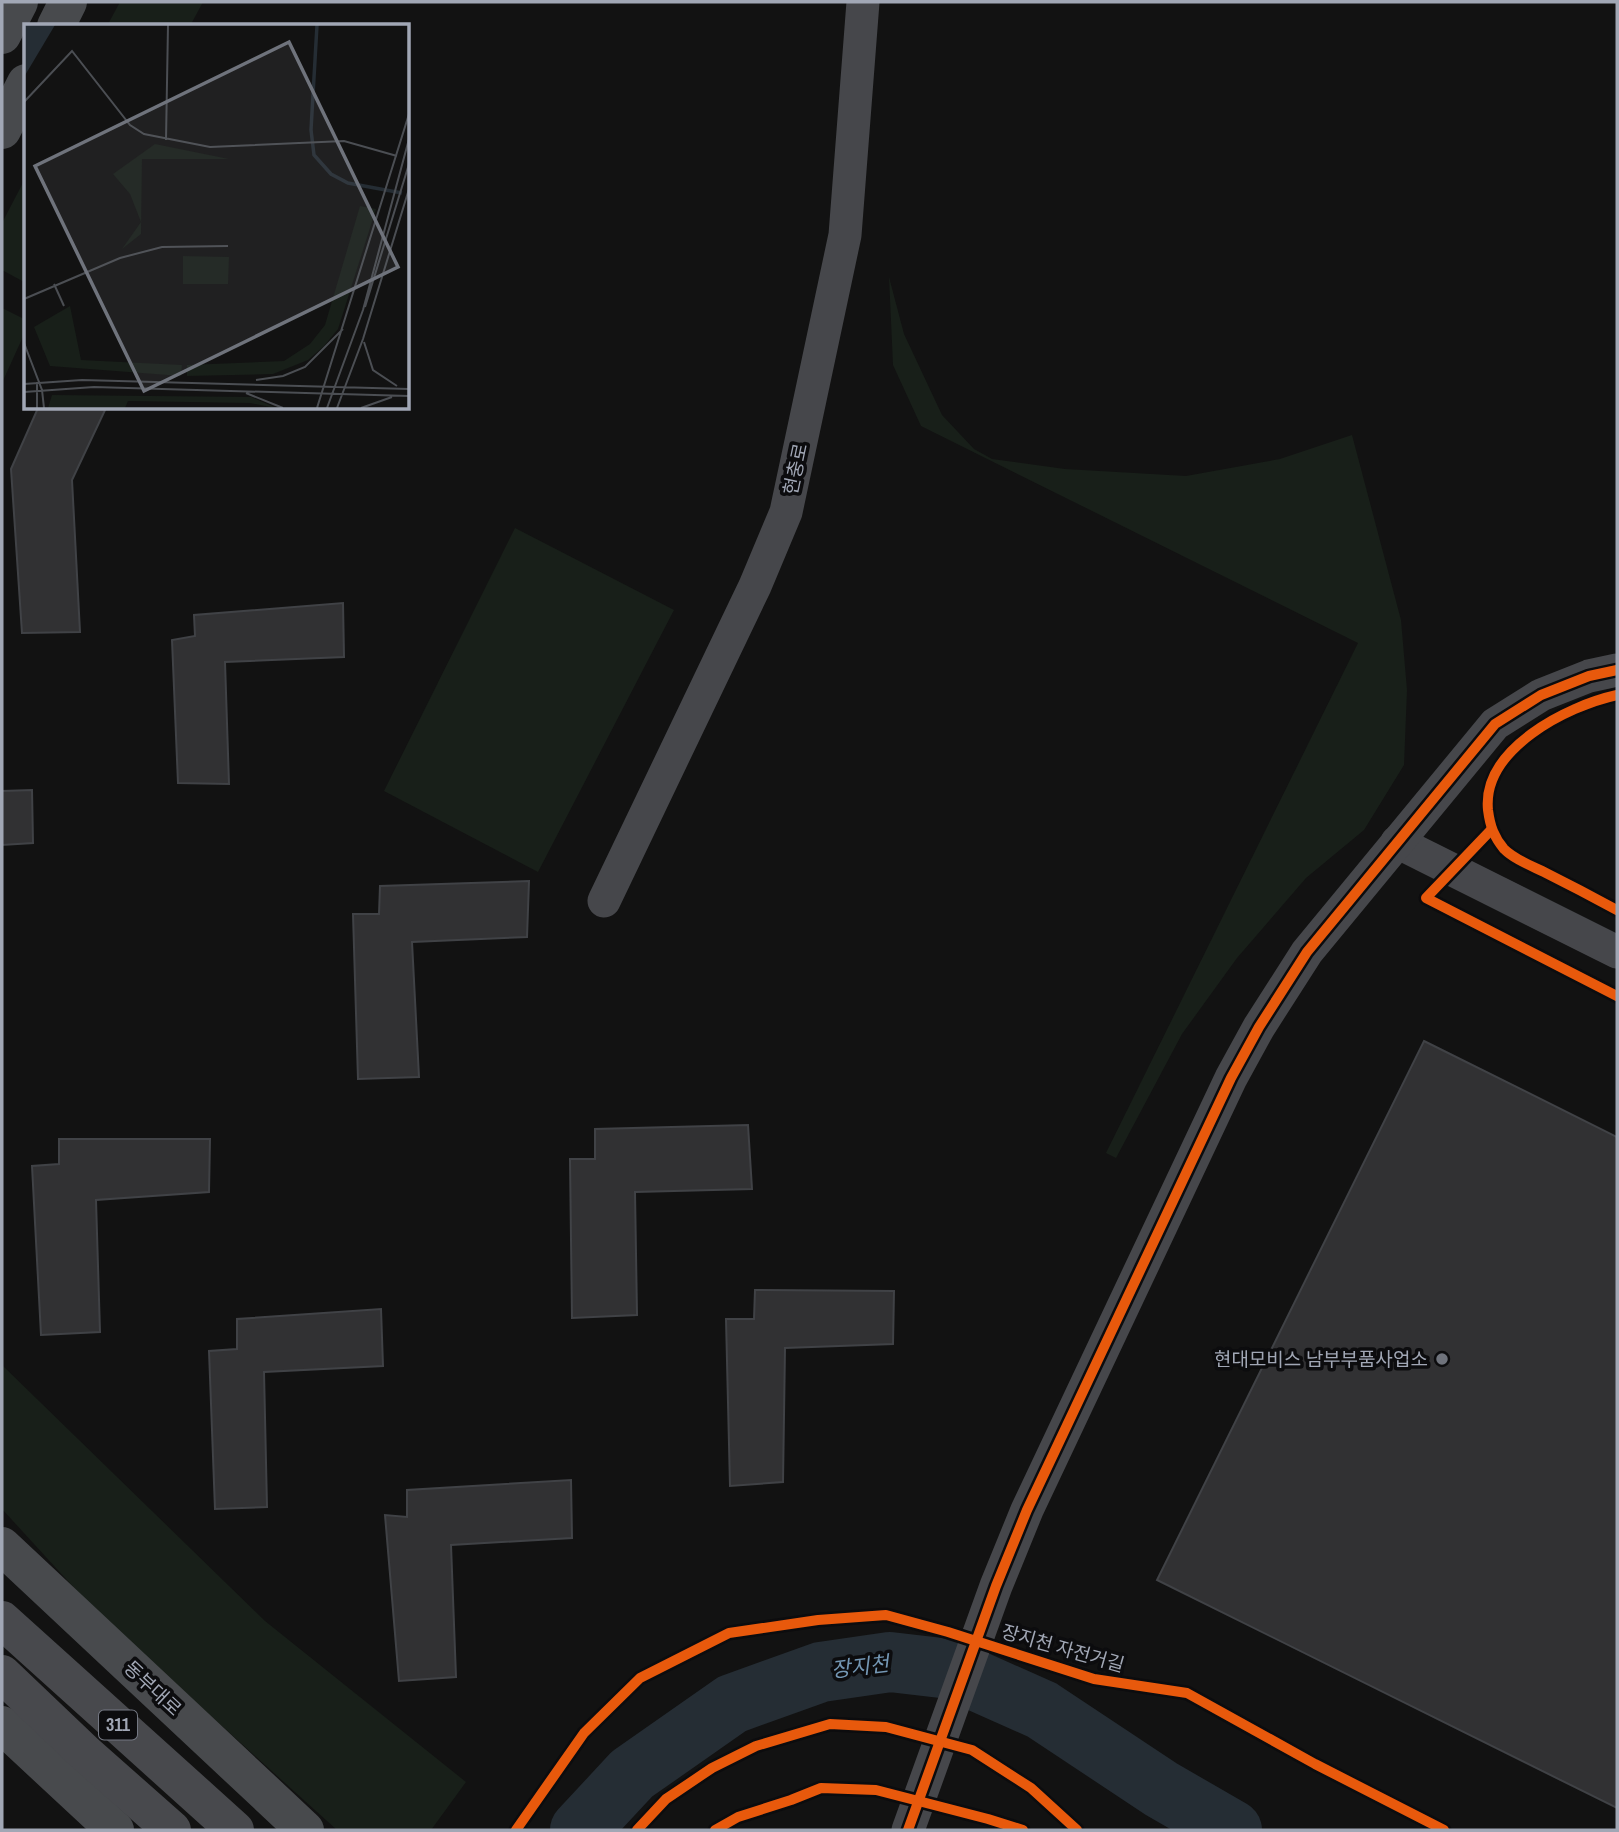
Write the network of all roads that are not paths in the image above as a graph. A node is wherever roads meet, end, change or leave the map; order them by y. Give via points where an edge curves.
1 (19, 2) edge
2 (68, 2) edge
3 (863, 2) edge
4 (57, 24) edge
5 (2, 35) edge
6 (24, 87) edge
7 (2, 130) edge
8 (1617, 670) edge
9 (1397, 842) junction
10 (604, 901) dead end
11 (1617, 952) edge
12 (2, 1546) edge
13 (2, 1620) edge
14 (2, 1674) edge
15 (2, 1725) edge
16 (910, 1827) edge
17 (115, 1830) edge
18 (172, 1830) edge
19 (235, 1830) edge
20 (305, 1830) edge

1 - 5 main road
2 - 4 main road
3 - 10 street, 현충로 via 845,235 786,512
6 - 7 main road
8 - 9 street via 1541,695 1495,724
9 - 11 street
9 - 16 street via 1307,952 1231,1078 1027,1510
12 - 20 main road, 동부대로
13 - 19 highway, 311
14 - 18 highway, 311
15 - 17 main road

